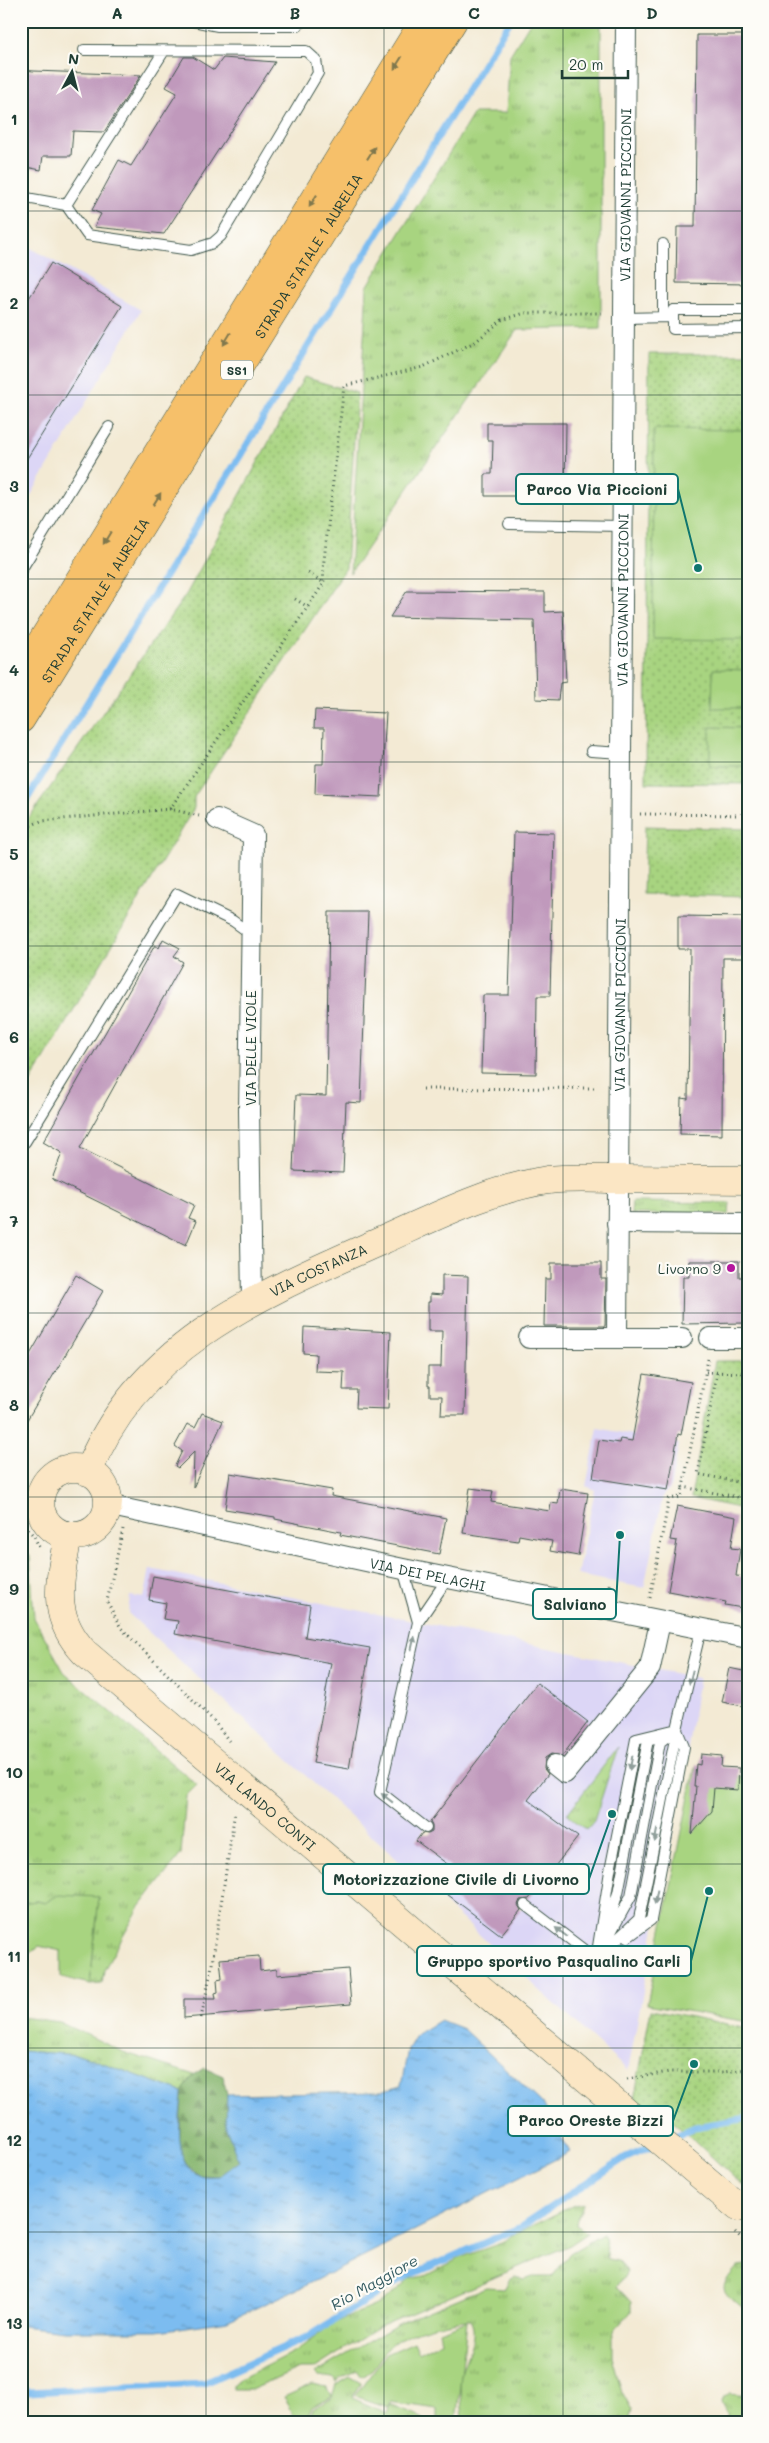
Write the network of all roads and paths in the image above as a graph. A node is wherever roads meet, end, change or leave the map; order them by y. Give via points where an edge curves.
1 (193, 21) edge
2 (298, 21) edge
3 (424, 21) edge
4 (453, 21) edge
5 (626, 21) edge
6 (84, 50) dead end
7 (164, 50) junction
8 (21, 197) edge
9 (66, 205) junction
10 (663, 244) dead end
11 (748, 310) edge
12 (625, 315) junction
13 (668, 317) junction
14 (748, 328) edge
15 (109, 427) dead end
16 (509, 524) dead end
17 (623, 526) junction
18 (21, 570) edge
19 (308, 573) dead end
20 (324, 583) junction
21 (295, 599) dead end
22 (308, 607) junction
23 (21, 675) edge
24 (21, 720) edge
25 (591, 752) dead end
26 (622, 753) junction
27 (170, 810) junction
28 (622, 814) junction
29 (748, 816) edge
30 (216, 819) joint
31 (21, 836) edge
32 (251, 934) junction
33 (618, 1088) junction
34 (424, 1089) dead end
35 (25, 1142) dead end
36 (617, 1179) junction
37 (748, 1180) edge
38 (617, 1223) junction
39 (748, 1224) edge
40 (252, 1301) junction
41 (529, 1338) dead end
42 (617, 1338) junction
43 (682, 1338) dead end
44 (710, 1338) joint
45 (748, 1338) edge
46 (706, 1372) junction
47 (717, 1373) junction
48 (748, 1373) edge
49 (88, 1472) junction
50 (748, 1484) edge
51 (683, 1487) junction
52 (32, 1490) edge
53 (748, 1499) edge
54 (107, 1505) junction
55 (21, 1522) edge
56 (68, 1536) junction
57 (40, 1548) dead end
58 (403, 1569) junction
59 (448, 1578) junction
60 (637, 1617) junction
61 (418, 1622) junction
62 (660, 1622) junction
63 (707, 1630) junction
64 (748, 1638) edge
65 (676, 1729) junction
66 (555, 1765) dead end
67 (426, 1828) dead end
68 (525, 1905) dead end
69 (596, 1959) junction
70 (748, 2069) edge
71 (626, 2079) dead end
72 (743, 2211) edge

1 - 2 lane via 218,26 298,26
3 -> 23 highway, STRADA STATALE 1 AURELIA / SS1
24 -> 4 highway, STRADA STATALE 1 AURELIA / SS1
5 - 12 street, VIA GIOVANNI PICCIONI
6 - 7 lane
7 - 9 lane
7 - 9 lane via 306,51 316,60 318,73 213,244 191,250 87,235
8 - 9 lane
10 - 13 lane
11 - 13 lane via 673,310
12 - 13 lane
12 - 17 street, VIA GIOVANNI PICCIONI
12 - 20 path via 525,313 502,320 475,342 422,367 344,386
13 - 14 lane via 673,329
15 - 18 lane
16 - 17 lane
17 - 26 street, VIA GIOVANNI PICCIONI
19 - 20 path
20 - 22 path
21 - 22 path
22 - 27 path
25 - 26 lane
26 - 28 street, VIA GIOVANNI PICCIONI
27 - 30 path
27 - 31 path via 41,821 25,828
28 - 29 path
28 - 33 street, VIA GIOVANNI PICCIONI
30 - 32 street, VIA DELLE VIOLE via 253,835
32 - 35 lane via 233,921 177,894
32 - 40 street, VIA DELLE VIOLE
33 - 34 path
33 - 36 street, VIA GIOVANNI PICCIONI
36 - 37 street, VIA COSTANZA
36 - 38 street
36 - 40 street, VIA COSTANZA via 550,1180 477,1199 298,1277
38 - 39 street
38 - 42 street
40 - 49 street, VIA COSTANZA via 202,1331 128,1399 106,1432
41 - 42 street
42 - 43 street
44 - 45 street
44 - 46 path
46 - 47 path
46 - 51 path
47 - 48 path
47 - 50 path via 698,1474
49 - 52 street via 63,1470
49 - 54 street via 103,1485
51 - 53 path
51 - 60 path via 682,1497 669,1499 650,1598 641,1597
52 - 56 street via 40,1500 43,1517 54,1530
54 - 56 street via 103,1518 94,1529 82,1535
54 - 58 street, VIA DEI PELAGHI
55 - 57 path
56 - 72 street, VIA LANDO CONTI via 61,1572 60,1601 72,1639
58 - 59 street, VIA DEI PELAGHI
58 - 61 lane
59 - 60 street, VIA DEI PELAGHI
59 - 61 lane
60 - 62 street, VIA DEI PELAGHI
67 -> 61 lane via 380,1792
62 - 63 street, VIA DEI PELAGHI
62 - 66 street via 650,1668 573,1752 565,1773
63 - 64 street, VIA DEI PELAGHI
63 -> 65 lane
65 - 69 lane via 660,1742 631,1896
65 -> 69 lane via 684,1747 652,1920
65 -> 69 lane via 636,1739
69 -> 68 lane
70 - 71 path via 669,2072

